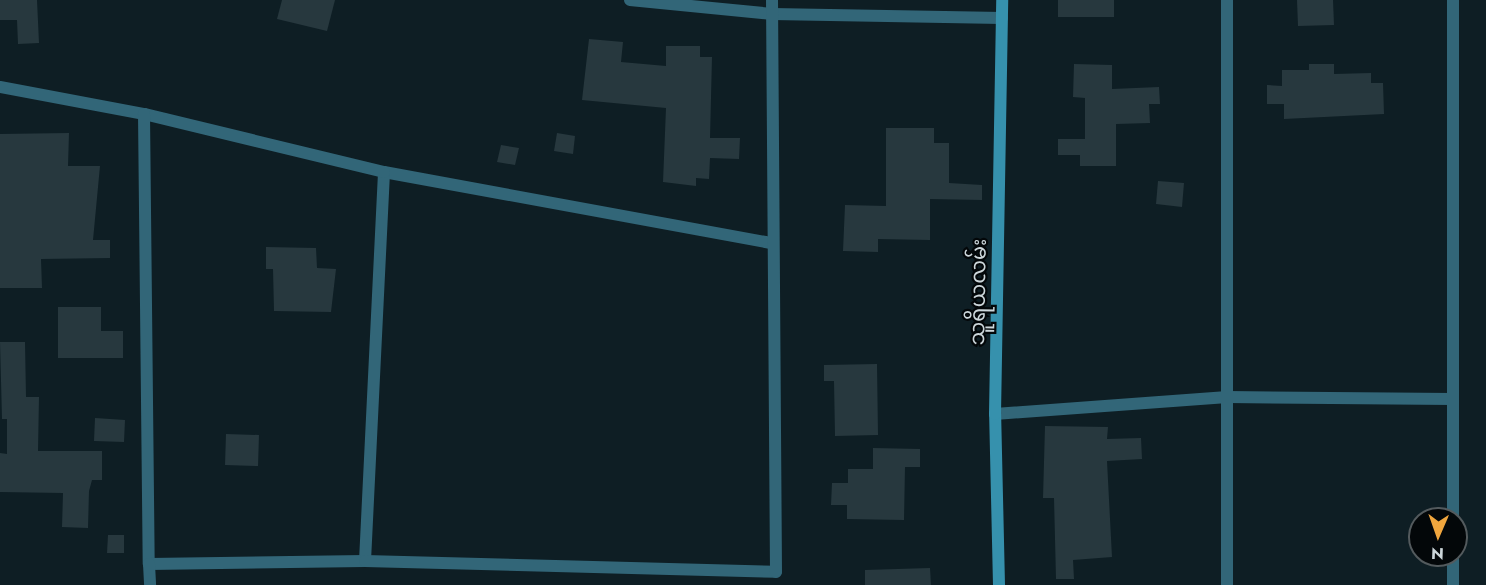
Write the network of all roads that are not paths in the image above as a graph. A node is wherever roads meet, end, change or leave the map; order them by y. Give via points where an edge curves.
1 (630, 0) edge
2 (772, 0) edge
3 (1002, 0) edge
4 (1227, 0) edge
5 (1453, 0) edge
6 (772, 14) junction
7 (1002, 18) junction
8 (0, 87) edge
9 (144, 114) junction
10 (384, 172) junction
11 (770, 243) junction
12 (1227, 397) junction
13 (1453, 399) junction
14 (995, 414) junction
15 (1453, 507) edge
16 (365, 561) junction
17 (149, 564) junction
18 (1453, 567) edge
19 (776, 572) junction
20 (150, 585) edge
21 (776, 585) edge
22 (999, 585) edge
23 (1227, 585) edge
24 (1453, 585) edge

1 - 6 street
2 - 6 street
3 - 7 street, သူရိယလမ်း
4 - 12 street
5 - 13 street
6 - 7 street
6 - 11 street
7 - 14 street, သူရိယလမ်း
8 - 9 street
9 - 10 street
9 - 17 street
10 - 11 street
10 - 16 street
11 - 19 street
12 - 13 street
12 - 14 street
12 - 23 street
13 - 15 street
14 - 22 street, သူရိယလမ်း
16 - 17 street
16 - 19 street
17 - 20 street
18 - 24 street
19 - 21 street

